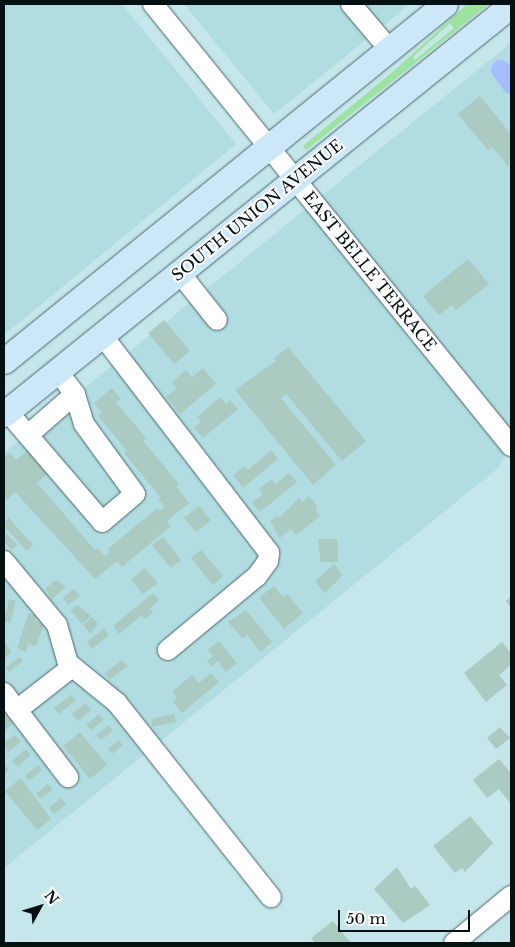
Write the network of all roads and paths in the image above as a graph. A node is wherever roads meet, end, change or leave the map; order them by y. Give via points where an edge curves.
1 (153, 4) edge
2 (351, 4) edge
3 (445, 4) edge
4 (511, 7) edge
5 (389, 49) junction
6 (269, 146) junction
7 (295, 179) junction
8 (179, 272) junction
9 (217, 320) dead end
10 (102, 335) junction
11 (4, 361) edge
12 (57, 371) junction
13 (75, 394) junction
14 (6, 413) edge
15 (28, 435) junction
16 (511, 446) edge
17 (4, 560) edge
18 (168, 650) dead end
19 (72, 667) junction
20 (4, 693) edge
21 (17, 710) junction
22 (68, 778) dead end
23 (511, 896) edge
24 (271, 897) dead end
25 (454, 943) edge

1 - 6 street, EAST BELLE TERRACE
2 - 5 street
3 - 5 main road
4 - 7 main road, SOUTH UNION AVENUE
5 - 6 main road
6 - 7 street, EAST BELLE TERRACE
6 - 11 main road
7 - 8 main road, SOUTH UNION AVENUE
7 - 16 street, EAST BELLE TERRACE
8 - 9 street
8 - 10 main road, SOUTH UNION AVENUE
10 - 12 main road, SOUTH UNION AVENUE
10 - 18 street via 269,553 268,561 257,576
12 - 13 street
12 - 14 main road, SOUTH UNION AVENUE
13 - 15 street
13 - 15 street via 84,424 135,494 102,522
14 - 15 street
17 - 19 street via 57,625 64,656
19 - 21 street
19 - 24 street via 117,702
20 - 21 street
21 - 22 street
23 - 25 street

